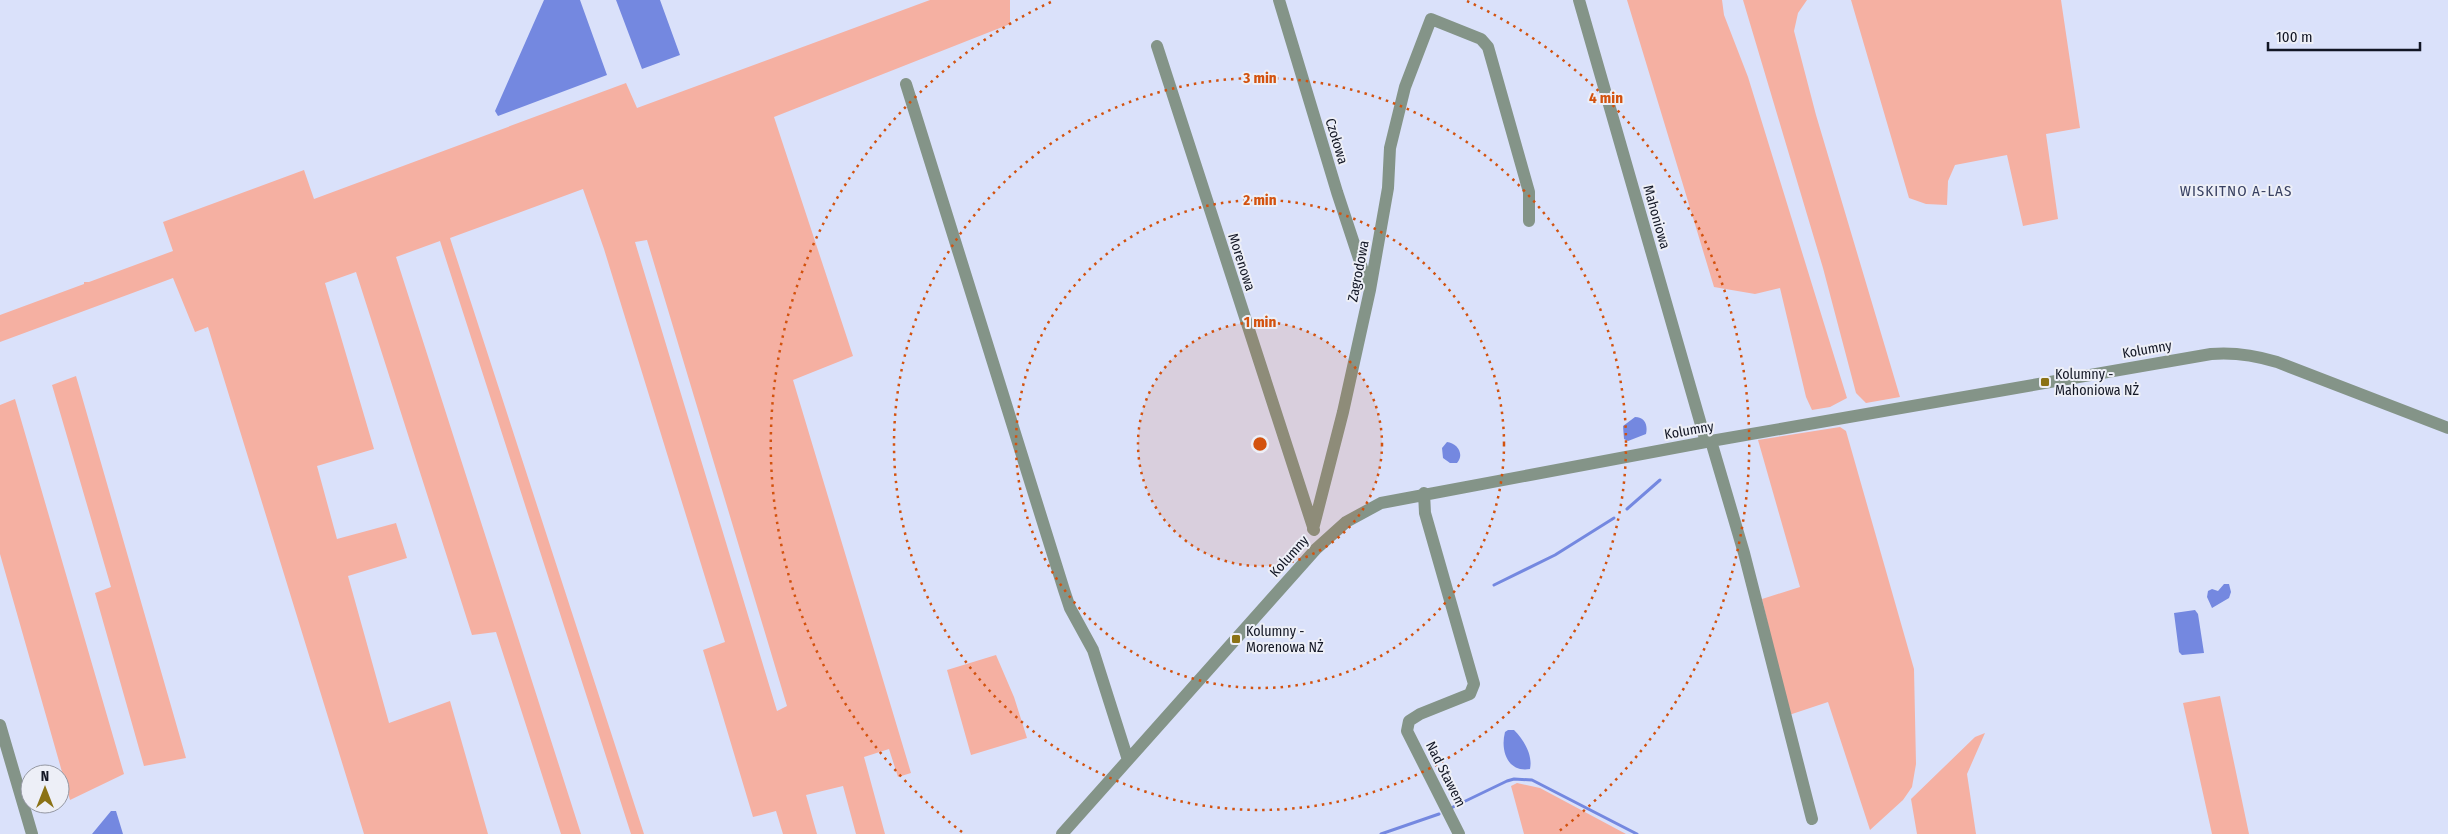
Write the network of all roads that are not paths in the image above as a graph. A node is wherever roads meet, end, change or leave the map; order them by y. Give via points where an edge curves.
1 (1279, 0) edge
2 (1579, 0) edge
3 (1156, 46) dead end
4 (906, 84) dead end
5 (1529, 221) dead end
6 (1370, 290) junction
7 (2448, 428) edge
8 (1709, 441) junction
9 (1424, 493) junction
10 (1313, 528) junction
11 (1323, 542) junction
12 (0, 725) edge
13 (1128, 760) junction
14 (1812, 819) dead end
15 (32, 834) edge
16 (1062, 834) edge
17 (1459, 834) edge

1 - 6 street, Czołowa
2 - 8 street, Mahoniowa
3 - 10 street, Morenowa
4 - 13 street via 1064,590 1070,608 1089,639
5 - 6 street, Zagrodowa via 1529,192 1488,47 1481,39 1431,19 1406,87 1390,148 1388,188
6 - 10 street, Zagrodowa via 1344,412
7 - 8 street, Kolumny via 2277,362 2233,352
8 - 9 street, Kolumny
8 - 14 street, Mahoniowa via 1744,553
9 - 11 street, Kolumny via 1374,505 1346,522
9 - 17 street, Nad Stawem via 1426,513 1474,684 1470,694 1420,714 1409,721 1407,727
10 - 11 street, Morenowa
11 - 13 street, Kolumny
12 - 15 street
13 - 16 street, Kolumny

